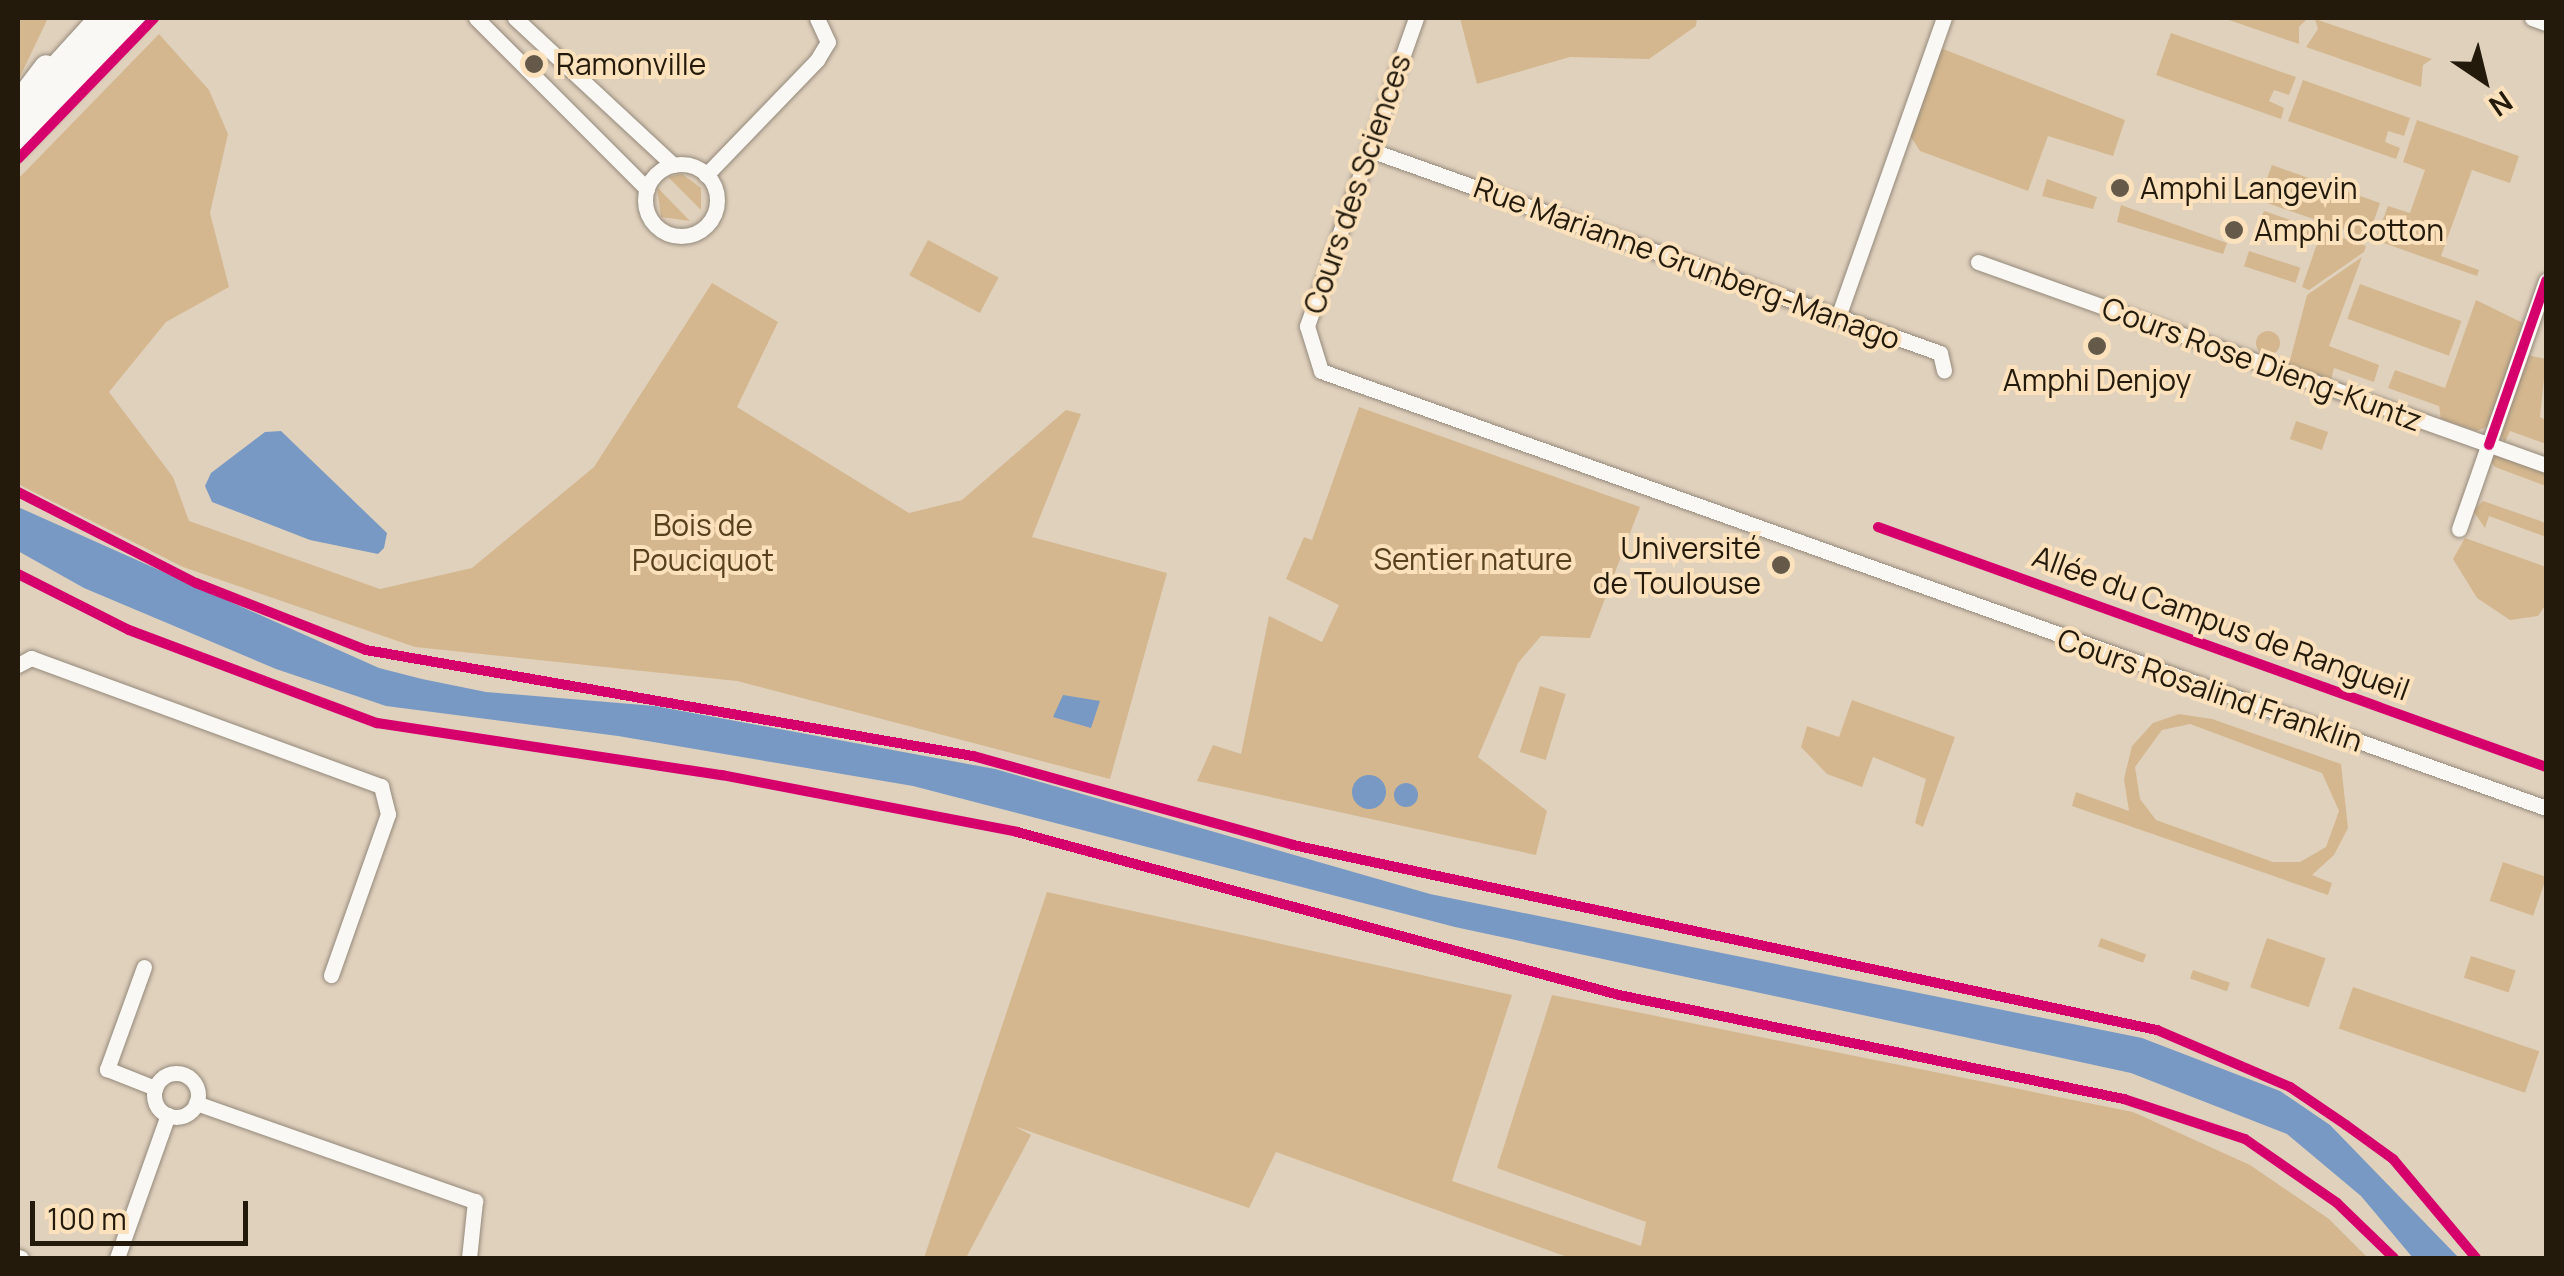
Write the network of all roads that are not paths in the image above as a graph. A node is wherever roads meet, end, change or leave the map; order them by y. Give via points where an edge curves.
1 (87, 18) edge
2 (100, 18) edge
3 (122, 18) edge
4 (144, 18) edge
5 (476, 18) edge
6 (515, 18) edge
7 (817, 18) edge
8 (1416, 18) edge
9 (1944, 18) edge
10 (2532, 18) edge
11 (2546, 22) edge
12 (18, 106) edge
13 (18, 130) edge
14 (18, 150) edge
15 (1370, 150) junction
16 (672, 166) junction
17 (706, 175) junction
18 (647, 189) junction
19 (1978, 262) dead end
20 (2546, 281) edge
21 (1838, 317) junction
22 (1944, 372) dead end
23 (2489, 445) junction
24 (2546, 465) edge
25 (2459, 530) dead end
26 (1789, 538) joint
27 (18, 665) edge
28 (2546, 808) edge
29 (144, 968) dead end
30 (331, 976) dead end
31 (155, 1088) junction
32 (196, 1104) junction
33 (168, 1115) junction
34 (118, 1258) edge
35 (468, 1258) edge

1 - 12 main road
2 - 12 main road
3 - 13 main road
4 - 14 street
5 - 18 street
6 - 16 street
7 - 17 street via 828,42 817,60
8 - 15 street, Cours des Sciences
9 - 21 street
10 - 11 street
15 - 21 street, Rue Marianne Grunberg-Manago
15 - 26 street, Cours des Sciences via 1306,326 1322,371
16 - 17 street
16 - 18 street
17 - 18 street via 716,194 712,216 685,236 653,223
19 - 23 street, Cours Rose Dieng-Kuntz
20 - 23 street
21 - 22 street, Rue Marianne Grunberg-Manago via 1940,353
23 - 24 street, Cours Rose Dieng-Kuntz
23 - 25 street
26 - 28 street, Cours Rosalind Franklin
27 - 30 street via 31,658 381,786 388,814
29 - 31 street via 107,1069
31 - 32 street via 169,1074 183,1074 197,1090
31 - 33 street via 155,1101
32 - 33 street via 187,1114
32 - 35 street via 475,1201
33 - 34 street

